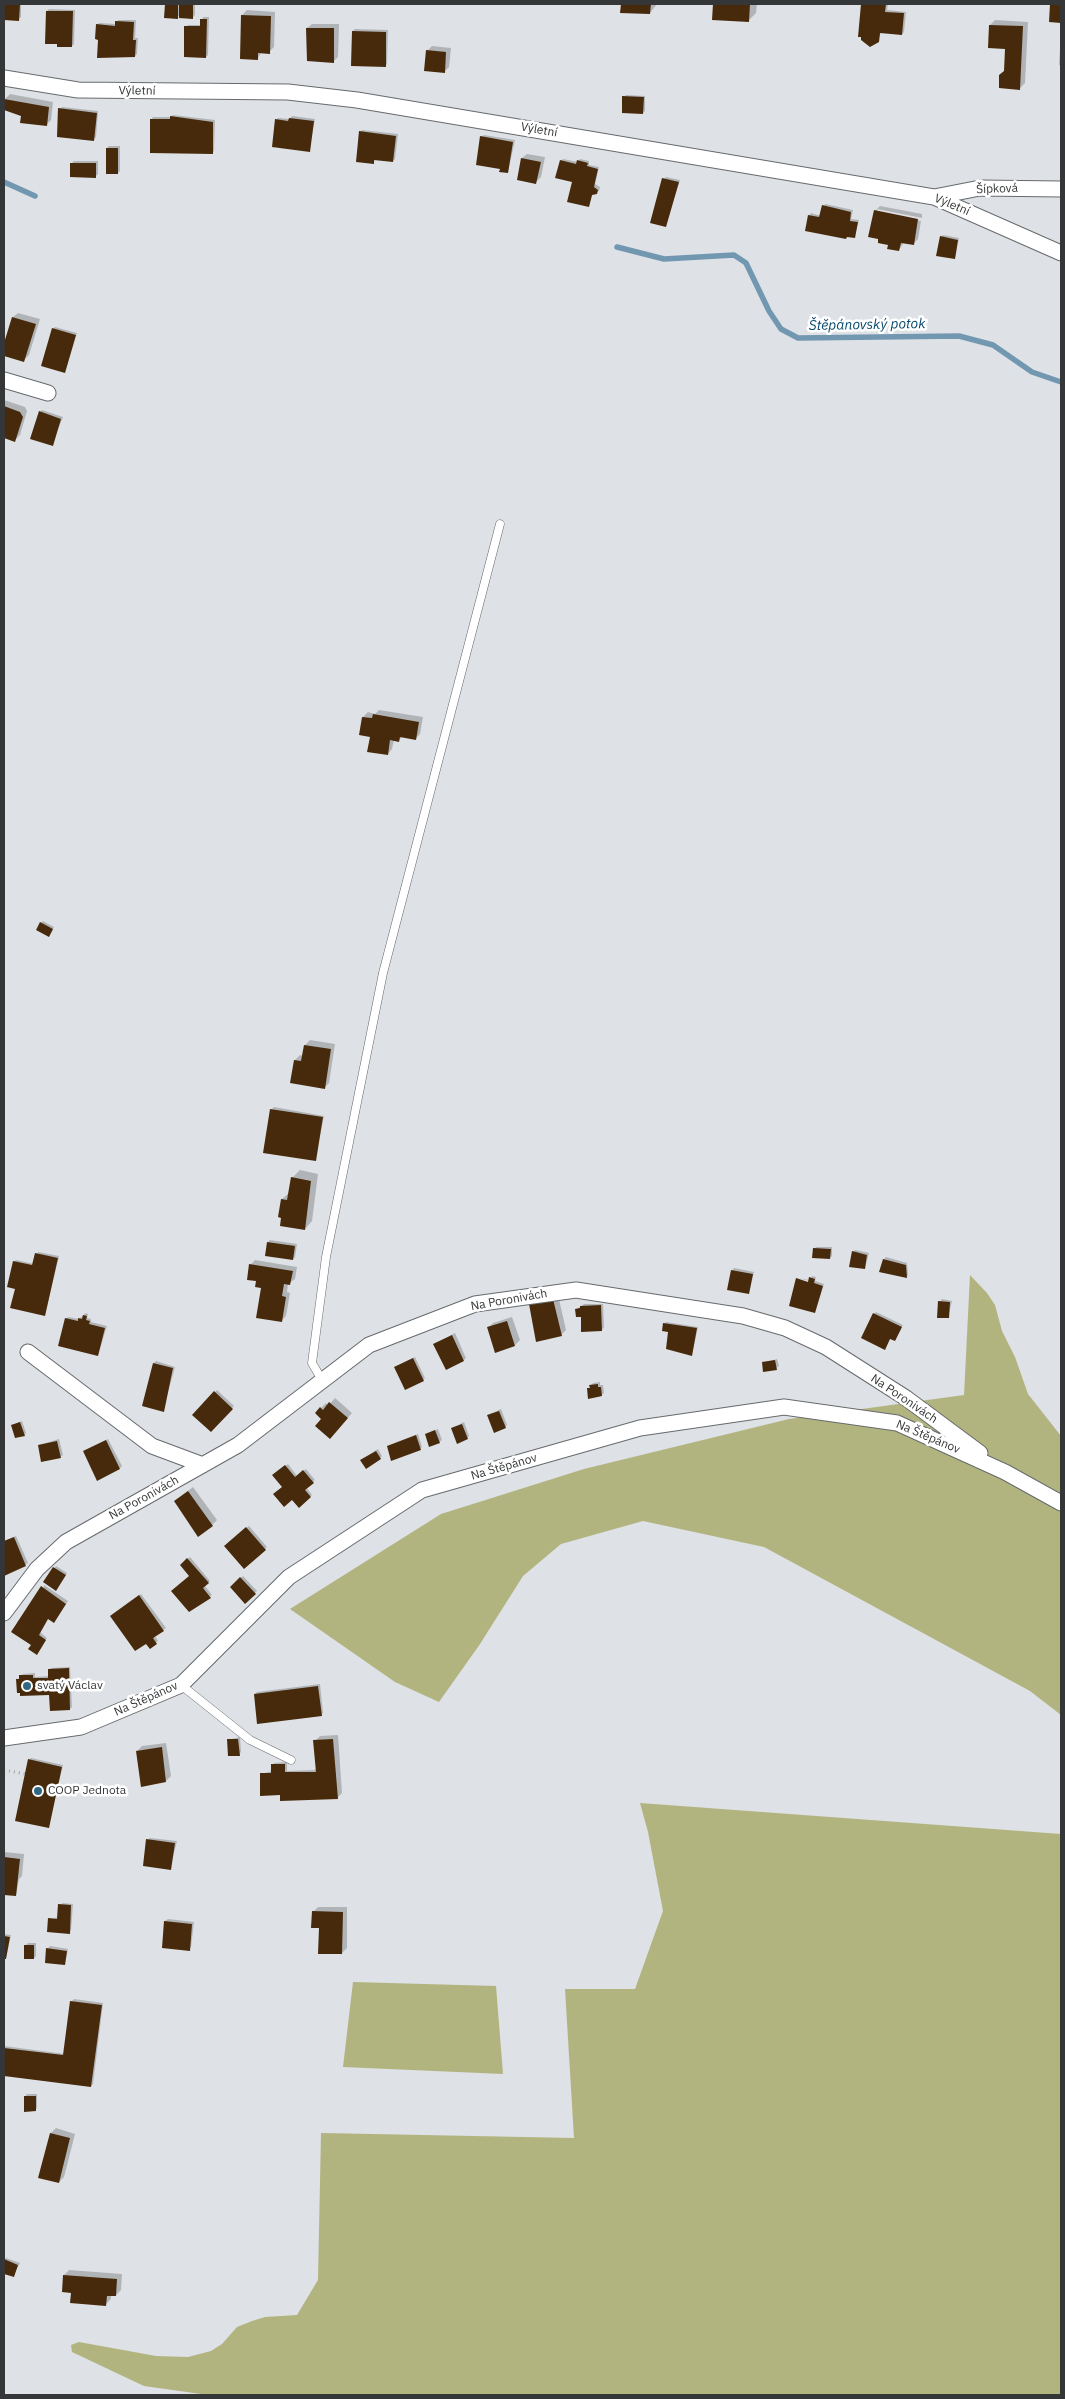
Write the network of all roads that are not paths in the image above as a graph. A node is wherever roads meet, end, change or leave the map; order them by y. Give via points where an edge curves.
1 (4, 78) edge
2 (1061, 189) edge
3 (934, 197) junction
4 (1061, 253) edge
5 (4, 380) edge
6 (48, 393) dead end
7 (500, 524) dead end
8 (28, 1352) dead end
9 (322, 1380) junction
10 (203, 1465) junction
11 (1005, 1472) junction
12 (1061, 1503) edge
13 (4, 1613) edge
14 (181, 1685) junction
15 (4, 1738) edge
16 (291, 1760) dead end

1 - 3 street, Výletní via 78,90 288,92 357,100
2 - 3 street, Šípková via 980,188
3 - 4 street, Výletní
5 - 6 street
7 - 9 lane via 383,973 326,1257 312,1363
8 - 10 street via 152,1446
9 - 10 street, Na Poronivách via 238,1445
9 - 11 street, Na Poronivách via 369,1345 475,1304 576,1290 743,1316 785,1328 826,1347 906,1398
10 - 13 street, Na Poronivách via 66,1542 37,1569
11 - 12 street, Na Štěpánov
11 - 14 street, Na Štěpánov via 897,1423 784,1407 640,1428 422,1490 289,1577
14 - 15 street, Na Štěpánov via 81,1728
14 - 16 lane via 250,1740

